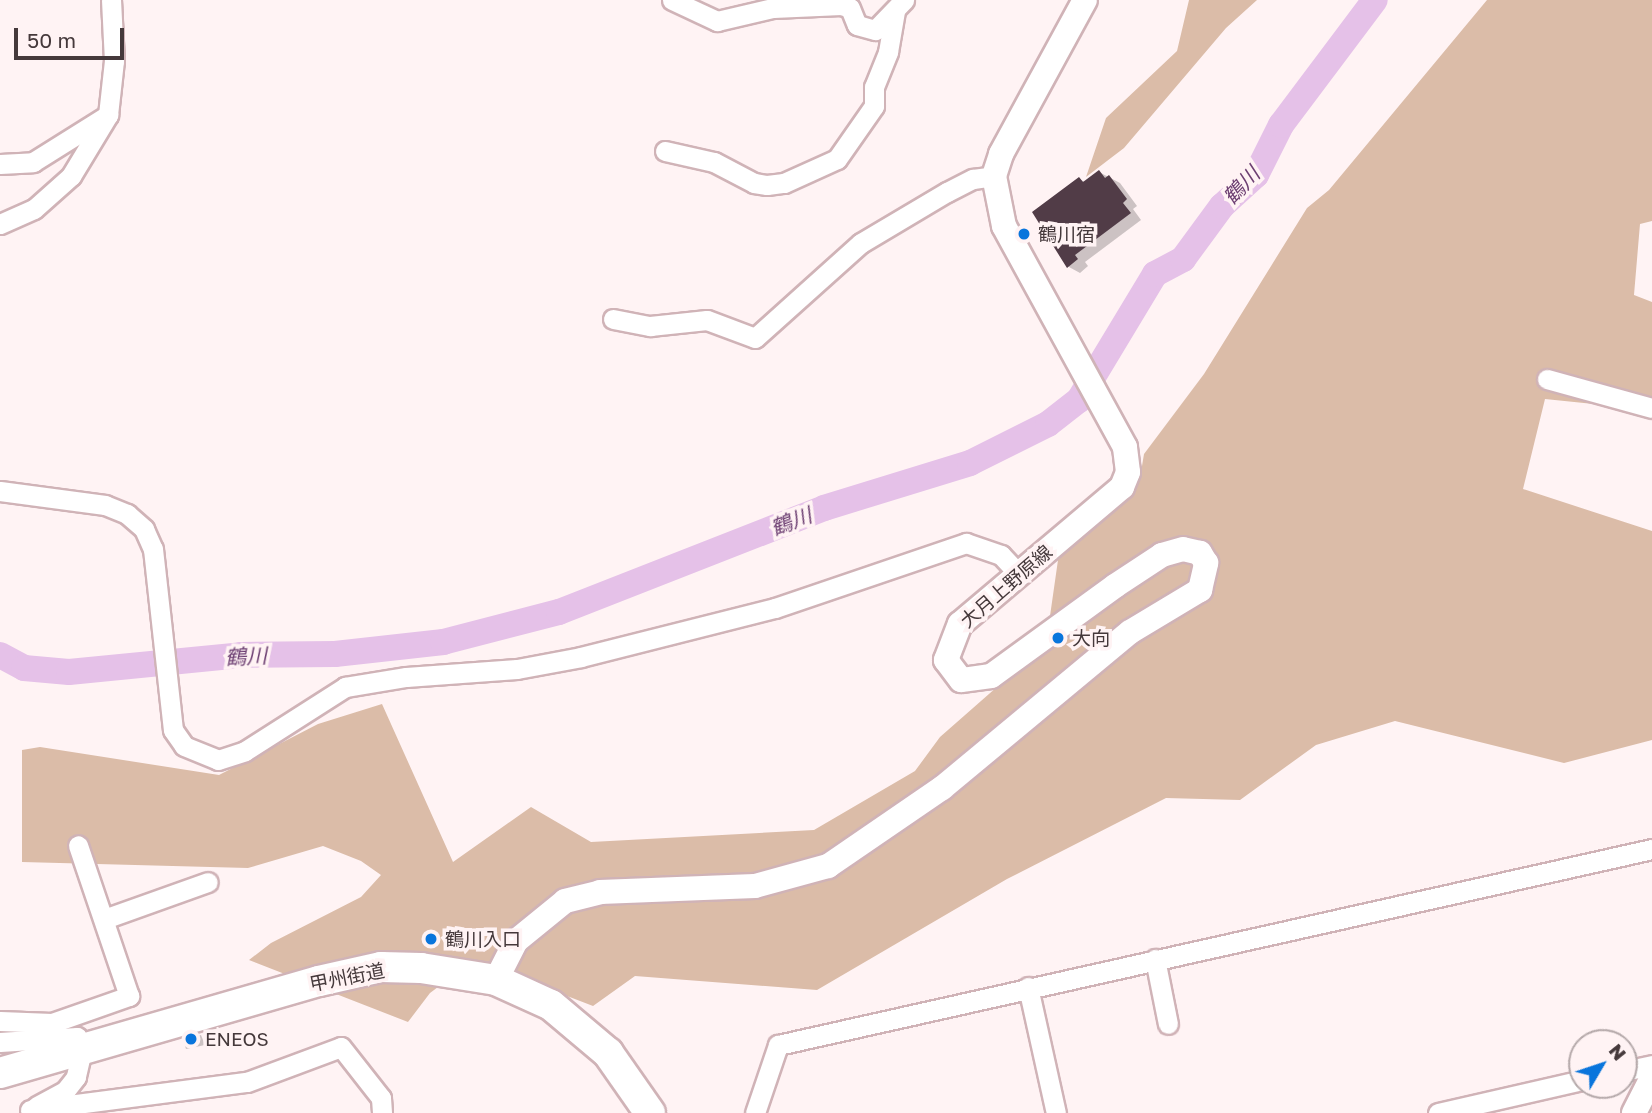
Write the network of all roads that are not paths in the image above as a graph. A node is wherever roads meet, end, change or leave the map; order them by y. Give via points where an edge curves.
1 (111, 0) edge
2 (672, 0) edge
3 (1086, 0) edge
4 (852, 4) edge
5 (899, 6) edge
6 (107, 115) junction
7 (665, 151) dead end
8 (0, 164) edge
9 (994, 176) junction
10 (0, 224) edge
11 (613, 319) dead end
12 (1547, 379) dead end
13 (1652, 408) edge
14 (0, 491) edge
15 (1019, 573) junction
16 (78, 845) dead end
17 (1652, 849) edge
18 (208, 882) dead end
19 (104, 919) junction
20 (1155, 959) junction
21 (496, 980) junction
22 (1028, 987) junction
23 (0, 1021) edge
24 (1168, 1024) dead end
25 (0, 1042) edge
26 (82, 1050) junction
27 (0, 1073) edge
28 (1652, 1078) edge
29 (1568, 1083) edge
30 (381, 1106) edge
31 (25, 1111) edge
32 (650, 1113) edge
33 (755, 1113) edge
34 (1056, 1113) edge
35 (1438, 1113) edge
36 (1634, 1113) edge

1 - 6 street via 114,61
2 - 4 street via 717,21 773,8
3 - 9 main road via 1001,154
4 - 5 street via 863,29 882,26
5 - 7 street via 874,88 874,106 837,159 783,183 767,185 713,162
6 - 8 street via 33,162
6 - 10 street via 71,176 34,209
9 - 11 street via 964,183 861,243 755,338 707,320 650,326
9 - 15 main road, 大月上野原線 via 1004,226 1125,447 1128,472 1122,487
12 - 13 street
14 - 15 street via 105,505 127,514 144,529 153,549 173,730 184,746 218,761 245,751 345,687 406,677 517,670 581,657 775,608 966,543 1001,555
15 - 21 main road, 大月上野原線 via 960,624 950,641 946,660 949,670 961,680 991,676 1162,555 1183,549 1200,553 1207,575 1200,590 1130,632 942,788 828,866 755,886 600,892 565,901 516,941
16 - 19 street
17 - 20 street
18 - 19 street
19 - 23 street via 130,996 52,1023
20 - 22 street
20 - 24 street
21 - 26 highway, 甲州街道 via 381,967
21 - 32 highway, 甲州街道 via 522,989 584,1029 608,1053
22 - 33 street via 778,1045
22 - 34 street
25 - 26 street via 66,1035 78,1037
26 - 27 highway, 甲州街道
26 - 31 street via 71,1085
28 - 36 main road
29 - 35 street
30 - 31 street via 341,1047 247,1082

